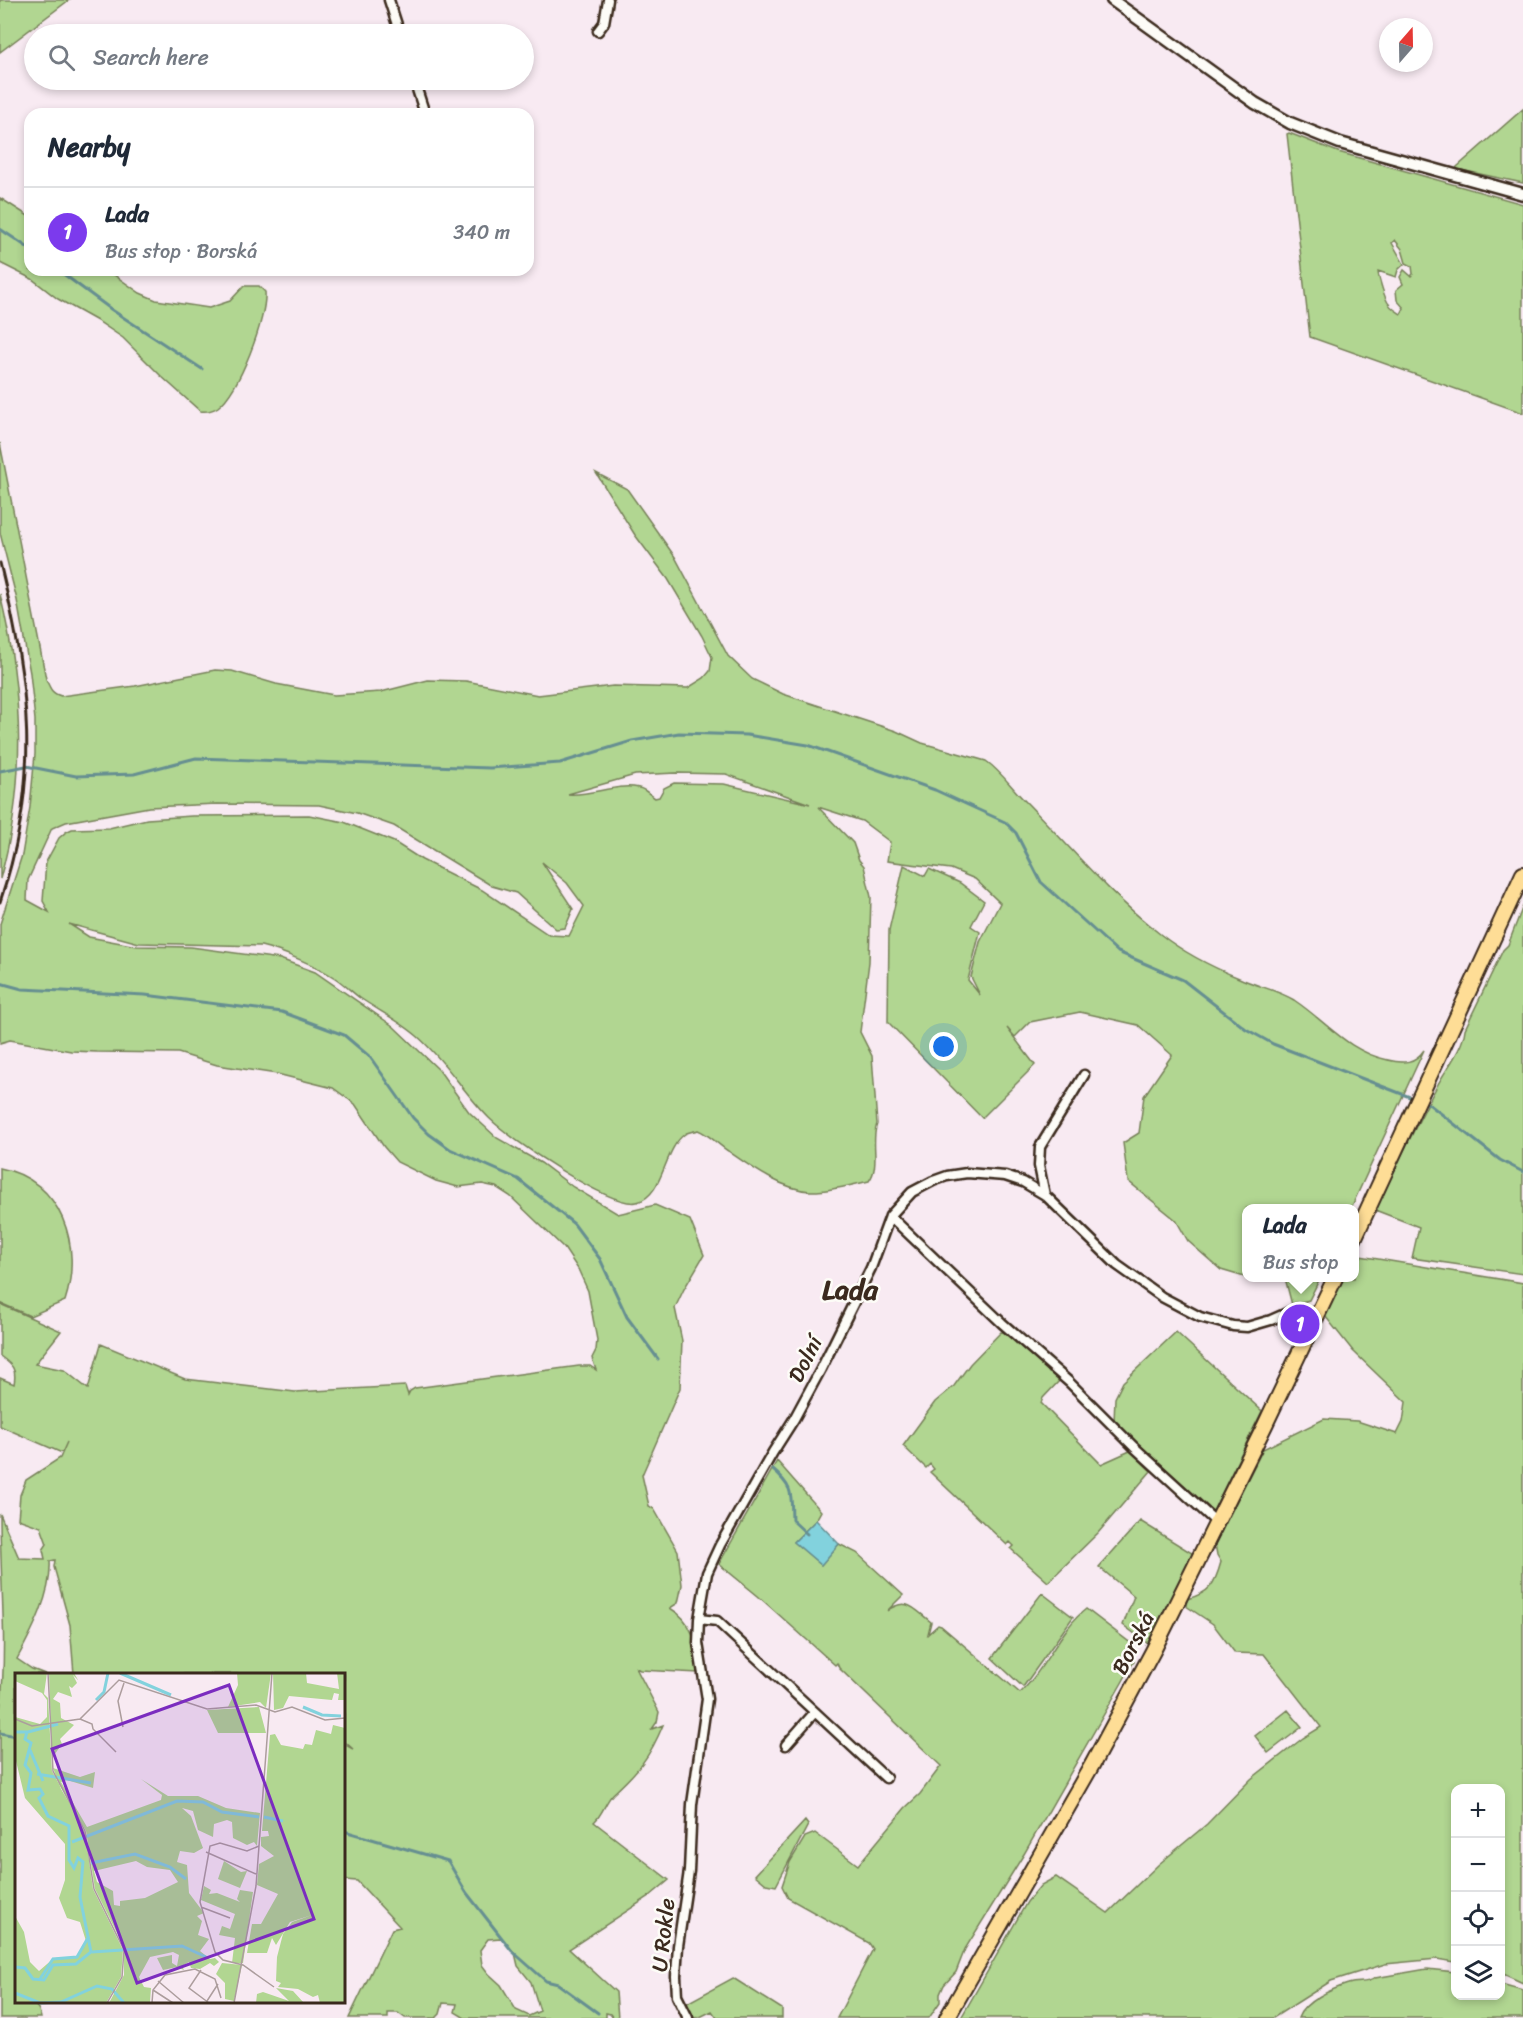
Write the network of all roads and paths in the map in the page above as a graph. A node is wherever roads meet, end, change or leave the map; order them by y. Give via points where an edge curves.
1 (389, 0) edge
2 (608, 0) edge
3 (1112, 0) edge
4 (397, 24) edge
5 (598, 31) dead end
6 (417, 90) edge
7 (423, 108) edge
8 (1523, 194) edge
9 (1523, 874) edge
10 (1084, 1075) dead end
11 (1045, 1195) junction
12 (890, 1216) junction
13 (1359, 1228) edge
14 (1333, 1282) edge
15 (1318, 1314) junction
16 (1216, 1522) junction
17 (699, 1619) junction
18 (815, 1712) junction
19 (786, 1745) dead end
20 (886, 1778) dead end
21 (690, 1854) joint
22 (688, 2018) edge
23 (947, 2018) edge

1 - 4 street
2 - 5 street via 604,23
3 - 8 street via 1255,103 1290,123 1340,142
6 - 7 street
9 - 13 main road
10 - 11 street via 1040,1147
11 - 12 street, Dolní via 1005,1176 967,1173 947,1176 912,1192
11 - 15 street, Dolní via 1124,1271 1200,1317 1247,1328 1296,1309
12 - 16 street
12 - 17 street, Dolní via 871,1268 810,1389 712,1560
14 - 15 main road, Borská
15 - 16 main road, Borská
16 - 23 main road, Borská via 1092,1765
17 - 18 street via 717,1621
17 - 21 street, Dolní via 698,1643 707,1699 692,1804
18 - 19 street
18 - 20 street
21 - 22 street, U Rokle via 676,1976 677,1996

